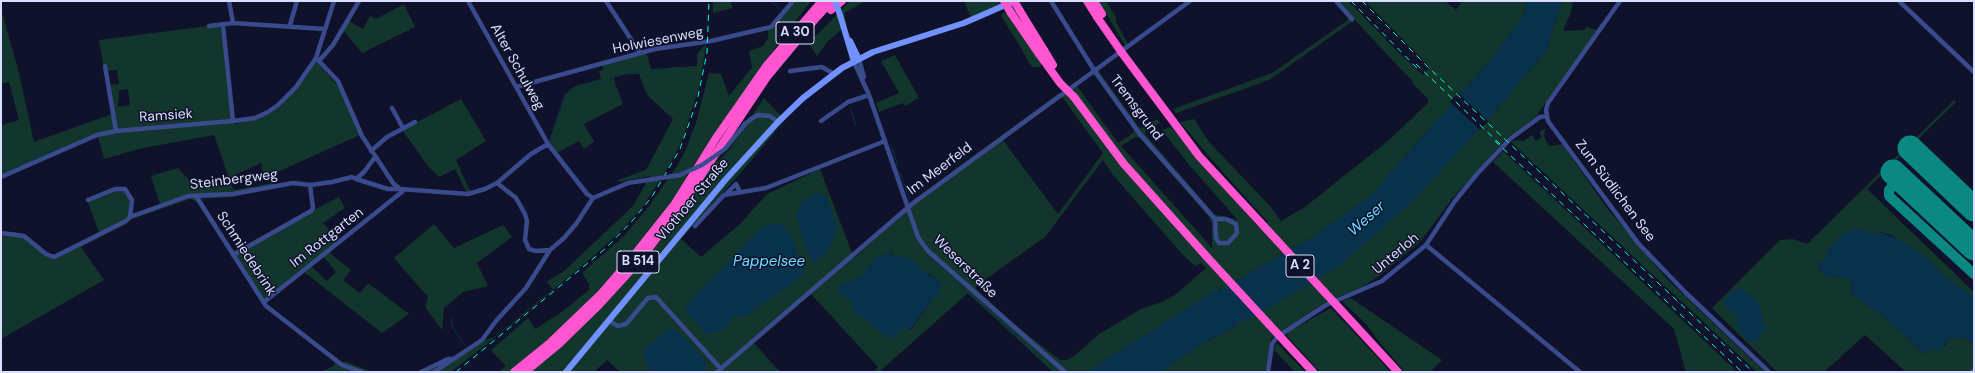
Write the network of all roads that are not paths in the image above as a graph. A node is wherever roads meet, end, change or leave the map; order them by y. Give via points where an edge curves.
1 (229, 1) edge
2 (296, 1) edge
3 (334, 1) edge
4 (359, 1) edge
5 (468, 1) edge
6 (606, 1) edge
7 (793, 1) edge
8 (817, 1) edge
9 (822, 1) edge
10 (834, 1) edge
11 (838, 1) edge
12 (842, 1) edge
13 (1004, 1) edge
14 (1014, 1) edge
15 (1051, 1) edge
16 (1087, 1) edge
17 (1094, 1) edge
18 (1190, 1) edge
19 (1336, 1) edge
20 (1620, 1) edge
21 (1898, 1) edge
22 (1016, 12) junction
23 (824, 15) junction
24 (1099, 16) junction
25 (1352, 19) dead end
26 (234, 23) junction
27 (222, 24) junction
28 (290, 25) junction
29 (209, 26) dead end
30 (325, 29) junction
31 (640, 53) junction
32 (318, 59) junction
33 (856, 60) junction
34 (767, 65) junction
35 (105, 66) dead end
36 (1094, 70) junction
37 (790, 71) dead end
38 (1974, 72) edge
39 (834, 74) junction
40 (767, 77) junction
41 (516, 88) junction
42 (869, 94) junction
43 (392, 108) dead end
44 (1547, 116) junction
45 (233, 121) junction
46 (821, 121) dead end
47 (415, 122) dead end
48 (778, 122) junction
49 (403, 128) junction
50 (116, 131) junction
51 (885, 141) junction
52 (548, 144) junction
53 (371, 150) junction
54 (375, 157) junction
55 (1, 177) edge
56 (356, 179) junction
57 (497, 183) junction
58 (310, 185) junction
59 (402, 190) junction
60 (740, 192) junction
61 (724, 195) junction
62 (196, 196) junction
63 (593, 198) junction
64 (88, 200) dead end
65 (908, 207) junction
66 (130, 218) junction
67 (1215, 219) junction
68 (695, 226) dead end
69 (1, 233) edge
70 (1426, 245) junction
71 (550, 250) junction
72 (234, 255) junction
73 (264, 302) junction
74 (608, 320) junction
75 (453, 360) junction
76 (719, 370) edge
77 (362, 372) edge
78 (421, 372) edge
79 (434, 372) edge
80 (514, 372) edge
81 (525, 372) edge
82 (566, 372) edge
83 (1065, 372) edge
84 (1268, 372) edge
85 (1313, 372) edge
86 (1398, 372) edge
87 (1580, 372) edge
88 (1768, 372) edge

1 - 26 street
2 - 28 street
3 - 30 street
4 - 32 street via 333,45
5 - 41 street, Alter Schulweg
6 - 31 street
7 - 31 street, Holwiesenweg via 771,27 711,41
8 - 34 highway via 779,45
9 - 34 highway, A 30
10 - 33 main road, Weserstraße, bridge
10 - 40 highway, A 30 via 816,18
11 - 23 highway
12 - 23 highway
13 - 22 highway, bridge
14 - 22 highway, bridge
14 - 33 main road, Vlothoer Straße via 964,23 891,45
15 - 36 street, Tremsgrund
16 - 24 highway
17 - 24 highway
18 - 36 street, Im Meerfeld
19 - 25 street
20 - 44 street via 1548,102
21 - 38 street
22 - 85 highway, bridge via 1041,52 1124,164
23 - 40 highway
24 - 86 highway, A 2, bridge via 1122,53 1199,156
26 - 27 street
26 - 28 street
27 - 29 street
27 - 45 street
28 - 30 street
30 - 32 street
31 - 41 street, Holwiesenweg
32 - 45 street, Ramsiek via 278,105 255,118
32 - 53 street via 338,81 359,130
33 - 39 main road, Vlothoer Straße
33 - 42 street, Weserstraße
34 - 80 highway, B 514 via 716,138 674,205 628,263 601,294 551,342
35 - 50 street
36 - 65 street, Im Meerfeld
36 - 67 street, Tremsgrund via 1139,133
37 - 39 street via 822,67
39 - 48 main road, Vlothoer Straße
40 - 81 highway, B 514 via 680,207 640,260 586,318
41 - 52 street, Alter Schulweg
42 - 46 street via 848,102
42 - 51 street, Weserstraße
43 - 49 street
44 - 70 street, Unterloh via 1540,117 1510,139 1477,174 1455,201
44 - 88 street, Zum Südlichen See via 1553,128 1638,243 1690,298
45 - 50 street, Ramsiek
47 - 49 street
48 - 63 street, bridge via 765,114 758,115 750,119 725,148 702,165 680,175 628,183
48 - 74 main road, Vlothoer Straße via 726,179
49 - 53 street
50 - 55 street, Ramsiek via 97,135
51 - 60 street via 782,183
51 - 65 street, Weserstraße
52 - 57 street, Steinbergweg via 531,154
52 - 63 street, Alter Schulweg via 587,194
53 - 54 street
54 - 56 street
54 - 59 street via 393,184
56 - 58 street, Steinbergweg via 352,177
56 - 59 street, Steinbergweg via 388,190
57 - 59 street, Steinbergweg via 468,194
57 - 71 street via 516,198 525,214 525,240 529,249
58 - 62 street, Steinbergweg via 293,183 233,194
58 - 72 street via 311,211
59 - 73 street, Im Rottgarten
60 - 61 street
60 - 61 street via 736,184
61 - 68 street
62 - 66 street, Steinbergweg via 188,196
62 - 72 street, Schmiedebrink
63 - 71 street via 576,224
64 - 66 street via 115,189 125,189 132,200
65 - 76 street, Im Meerfeld
65 - 83 street, Weserstraße via 918,237 927,250
66 - 69 street, Steinbergweg via 54,257 46,254 24,236
67 - 67 street via 1226,219 1236,224 1236,233 1228,243 1219,243 1216,238
70 - 84 street, Unterloh via 1382,281 1326,305 1277,337 1272,344
70 - 87 street
71 - 75 street via 526,288 482,340
72 - 73 street, Schmiedebrink
73 - 77 street, Schmiedebrink via 342,365
74 - 76 street via 618,326 626,324 648,298 656,297
74 - 82 main road, Vlothoer Straße
75 - 78 street via 448,358
75 - 79 street

